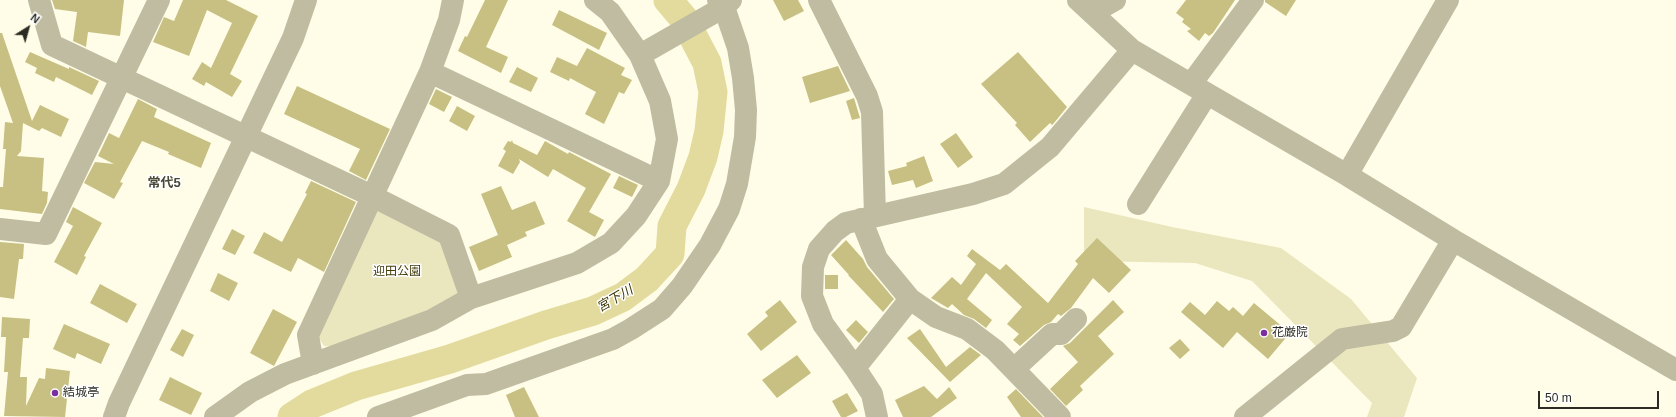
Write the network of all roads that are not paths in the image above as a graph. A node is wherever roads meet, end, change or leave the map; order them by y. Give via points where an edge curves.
1 (39, 0) edge
2 (159, 0) edge
3 (306, 0) edge
4 (453, 0) edge
5 (595, 0) edge
6 (819, 0) edge
7 (1115, 0) edge
8 (1253, 0) edge
9 (1448, 0) edge
10 (723, 4) edge
11 (1085, 6) edge
12 (1132, 50) junction
13 (644, 53) junction
14 (430, 72) junction
15 (122, 78) junction
16 (1199, 89) junction
17 (246, 136) junction
18 (1347, 175) junction
19 (659, 181) junction
20 (372, 196) junction
21 (1138, 204) dead end
22 (868, 217) junction
23 (0, 229) edge
24 (1453, 240) junction
25 (470, 298) junction
26 (910, 299) junction
27 (1076, 320) dead end
28 (313, 364) junction
29 (855, 368) junction
30 (1014, 370) junction
31 (1676, 370) edge
32 (114, 417) edge
33 (215, 417) edge
34 (378, 417) edge
35 (877, 417) edge
36 (1060, 417) edge
37 (1245, 417) edge

1 - 15 street via 52,45
2 - 15 street
3 - 17 street via 293,38
4 - 14 street via 449,20
5 - 13 street via 610,12
6 - 22 street via 872,112
7 - 11 street
8 - 16 street
9 - 18 street
10 - 13 street
10 - 34 street via 738,48 743,78 745,137 737,184 729,209 710,245 682,286 662,309 613,339 486,384 467,386
11 - 12 street
12 - 16 street
12 - 22 street via 1050,147 1004,184 974,194
13 - 19 street via 660,101 667,139
14 - 19 street
14 - 20 street
15 - 17 street
15 - 23 street via 46,234
16 - 18 street
16 - 21 street
17 - 20 street
17 - 32 street
18 - 24 street
19 - 25 street via 636,216 611,243 577,263
20 - 25 street via 448,235
20 - 28 street via 308,335
22 - 26 street via 877,259
22 - 29 street via 846,223 834,231 819,249 812,267 812,296 823,324
24 - 31 street
24 - 37 street via 1401,327 1393,331 1342,339
25 - 28 street via 432,320
26 - 29 street
26 - 30 street via 936,317 967,329 996,350
27 - 30 street via 1061,334 1052,334
28 - 33 street via 285,374 250,392
29 - 35 street via 872,394
30 - 36 street

